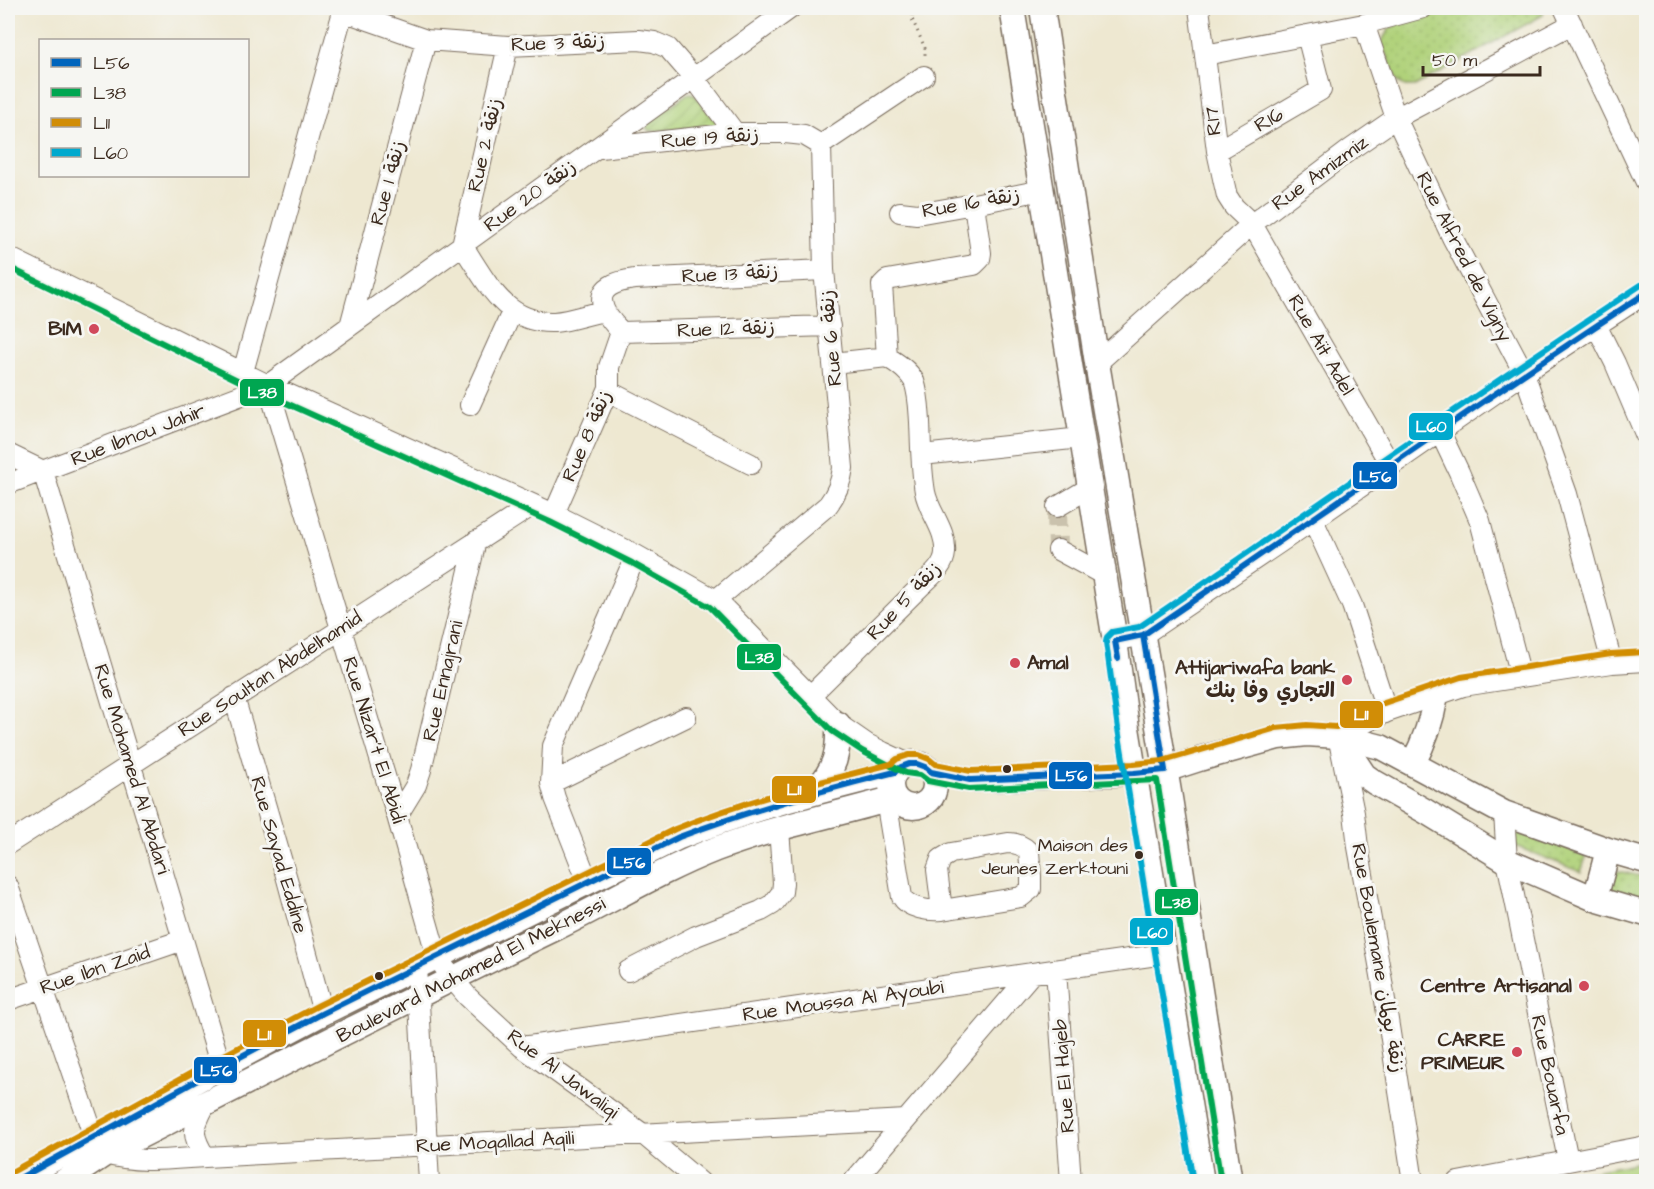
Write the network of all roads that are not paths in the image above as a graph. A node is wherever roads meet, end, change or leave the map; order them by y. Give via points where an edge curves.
1 (791, 8) edge
2 (1012, 8) edge
3 (1042, 8) edge
4 (1199, 8) edge
5 (1423, 8) edge
6 (344, 9) edge
7 (1568, 16) edge
8 (1364, 24) junction
9 (1307, 35) junction
10 (426, 40) junction
11 (508, 46) junction
12 (1205, 55) junction
13 (924, 76) road end
14 (694, 78) junction
15 (1396, 118) junction
16 (735, 133) junction
17 (821, 145) junction
18 (597, 148) junction
19 (1217, 151) junction
20 (1641, 156) edge
21 (1647, 182) edge
22 (1042, 190) junction
23 (974, 204) junction
24 (900, 213) dead end
25 (1252, 224) junction
26 (462, 245) junction
27 (8, 257) edge
28 (824, 270) junction
29 (1647, 293) edge
30 (604, 311) junction
31 (512, 312) junction
32 (1596, 325) junction
33 (350, 326) junction
34 (830, 326) junction
35 (621, 332) junction
36 (887, 357) junction
37 (833, 363) junction
38 (1097, 363) junction
39 (243, 372) junction
40 (1524, 374) junction
41 (268, 385) junction
42 (608, 391) junction
43 (470, 405) dead end
44 (1440, 432) junction
45 (1647, 436) edge
46 (1081, 438) junction
47 (8, 454) edge
48 (922, 455) junction
49 (752, 464) dead end
50 (1391, 466) junction
51 (43, 471) junction
52 (8, 484) edge
53 (1089, 488) junction
54 (533, 505) junction
55 (1057, 507) dead end
56 (554, 514) junction
57 (1313, 520) junction
58 (476, 541) junction
59 (1058, 550) dead end
60 (636, 555) junction
61 (1104, 575) junction
62 (716, 600) junction
63 (341, 628) junction
64 (1143, 635) junction
65 (1115, 641) junction
66 (1647, 661) edge
67 (1612, 663) junction
68 (1521, 676) junction
69 (1436, 695) junction
70 (810, 696) junction
71 (234, 697) junction
72 (1387, 712) junction
73 (687, 717) dead end
74 (838, 724) junction
75 (1338, 736) junction
76 (1413, 763) junction
77 (131, 765) junction
78 (903, 766) junction
79 (1165, 770) junction
80 (1134, 773) junction
81 (970, 780) junction
82 (551, 783) junction
83 (815, 792) junction
84 (932, 797) junction
85 (890, 799) junction
86 (1504, 813) junction
87 (397, 816) junction
88 (779, 829) junction
89 (8, 843) edge
90 (1608, 850) junction
91 (1507, 861) junction
92 (1647, 861) edge
93 (588, 882) junction
94 (8, 886) edge
95 (1595, 899) junction
96 (942, 910) junction
97 (1647, 914) edge
98 (183, 940) junction
99 (1164, 954) junction
100 (427, 962) junction
101 (1056, 970) junction
102 (628, 971) dead end
103 (1032, 973) junction
104 (452, 978) junction
105 (43, 988) junction
106 (419, 996) junction
107 (8, 1000) edge
108 (323, 1013) junction
109 (522, 1047) junction
110 (221, 1067) junction
111 (206, 1103) junction
112 (906, 1120) junction
113 (643, 1134) junction
114 (100, 1146) junction
115 (426, 1146) junction
116 (1647, 1146) edge
117 (206, 1158) junction
118 (1568, 1160) junction
119 (1548, 1173) edge
120 (12, 1182) edge
121 (63, 1182) edge
122 (429, 1182) edge
123 (700, 1182) edge
124 (853, 1182) edge
125 (1071, 1182) edge
126 (1202, 1182) edge
127 (1230, 1182) edge
128 (1413, 1182) edge
129 (1458, 1182) edge

1 - 14 street, Rue 20 زنقة
2 - 22 main road
3 - 38 main road
4 - 12 street, R17
5 - 8 street
6 - 10 street, Rue 3 زنقة
6 - 39 street
7 - 15 street, Rue Amizmiz
7 - 20 street
8 - 9 street
8 - 15 street, Rue Alfred de Vigny
9 - 12 street
9 - 19 street, R16 via 1321,90
10 - 11 street, Rue 3 زنقة
10 - 33 street, Rue 1 زنقة
11 - 14 street, Rue 3 زنقة via 654,42 668,48
11 - 26 street, Rue 2 زنقة
12 - 19 street, R17
13 - 17 street
14 - 16 street, Rue 3 زنقة
14 - 18 street, Rue 20 زنقة
15 - 25 street, Rue Amizmiz
15 - 40 street, Rue Alfred de Vigny via 1452,237
16 - 17 street, Rue 19 زنقة via 804,135
16 - 18 street, Rue 19 زنقة
17 - 28 street, Rue 6 زنقة
18 - 26 street, Rue 20 زنقة
19 - 25 street, R17 via 1227,196
20 - 21 street
22 - 23 street, Rue 16 زنقة
22 - 46 main road
23 - 24 street, Rue 16 زنقة
23 - 36 street via 981,253 974,266 887,280 882,285
25 - 38 street, Rue Amizmiz
25 - 50 street, Rue Aït Adel
26 - 31 street
26 - 33 street, Rue 20 زنقة
27 - 39 street
28 - 30 street, Rue 13 زنقة via 635,279 608,287 602,300
28 - 34 street, Rue 6 زنقة
29 - 32 street
30 - 31 street via 555,322 532,321
30 - 35 street
31 - 43 street
32 - 40 street
32 - 45 street
33 - 41 street, Rue 20 زنقة
34 - 35 street, Rue 12 زنقة
34 - 37 street, Rue 6 زنقة
35 - 42 street, Rue 8 زنقة via 609,367
36 - 37 street
36 - 48 street, Rue 5 زنقة via 898,363 914,382 919,397
37 - 62 street, Rue 6 زنقة via 843,468 836,494
38 - 64 main road
39 - 41 street
40 - 44 street
40 - 67 street, Rue Alfred de Vigny via 1568,494
41 - 51 street, Rue Ibnou Jahir
41 - 54 street
41 - 63 street, Rue Nizar't El Abidi
42 - 49 street
42 - 56 street, Rue 8 زنقة
44 - 50 street
44 - 68 street via 1480,521
46 - 48 street
46 - 53 main road
47 - 51 street
48 - 70 street, Rue 5 زنقة via 926,494 942,531 944,560
50 - 57 street
51 - 52 street, Rue Ibnou Jahir
51 - 77 street, Rue Mohamed Al Abdari
53 - 55 street
53 - 61 main road
54 - 56 street
54 - 58 street, Rue Soultan Abdelhamid
56 - 60 street
57 - 64 street
57 - 72 street via 1352,605
58 - 63 street, Rue Soultan Abdelhamid
58 - 87 street, Rue Ennajrani via 422,770
59 - 61 street
60 - 62 street
60 - 82 street via 553,746
61 - 65 main road
62 - 70 street
63 - 71 street, Rue Soultan Abdelhamid
63 - 87 street, Rue Nizar't El Abidi
64 - 65 street
64 - 79 main road
65 - 80 main road
66 - 67 street
67 - 68 street
68 - 69 street
69 - 72 street
69 - 76 main road via 1424,744
70 - 74 street
71 - 77 street, Rue Soultan Abdelhamid
71 - 108 street, Rue Sayad Eddine
72 - 75 street
73 - 82 street
74 - 78 street
74 - 83 main road via 837,753
75 - 76 main road, Boulevard Mohamed El Meknessi via 1381,747
75 - 79 main road, Boulevard Mohamed El Meknessi via 1278,737
75 - 91 main road via 1364,775
75 - 128 street, Rue Boulemane زنقة بولمان via 1354,813
76 - 86 main road, Boulevard Mohamed El Meknessi
77 - 89 street, Rue Soultan Abdelhamid
77 - 98 street, Rue Mohamed Al Abdari
78 - 81 main road, Boulevard Mohamed El Meknessi
78 - 83 main road, Boulevard Mohamed El Meknessi
78 - 84 main road via 934,780
78 - 85 main road via 891,780
79 - 80 main road, Boulevard Mohamed El Meknessi
79 - 127 main road
80 - 81 main road, Boulevard Mohamed El Meknessi
80 - 99 main road
81 - 84 main road, Boulevard Mohamed El Meknessi
82 - 93 street
83 - 93 main road, Boulevard Mohamed El Meknessi via 712,824
84 - 85 main road via 918,807
85 - 88 main road, Boulevard Mohamed El Meknessi
85 - 96 street via 904,902
86 - 90 main road, Boulevard Mohamed El Meknessi
86 - 91 street, Rue Bouarfa
87 - 100 street, Rue Nizar't El Abidi
88 - 102 street via 783,883 773,904 696,936
88 - 104 main road, Boulevard Mohamed El Meknessi via 667,870
90 - 92 main road, Boulevard Mohamed El Meknessi
90 - 95 main road
91 - 95 main road
91 - 118 street, Rue Bouarfa
93 - 100 main road, Boulevard Mohamed El Meknessi
94 - 105 street
95 - 97 main road
96 - 96 street via 1021,897 1031,889 1029,852 1008,843 945,855 937,870
98 - 105 street, Rue Ibn Zaid
98 - 110 street, Rue Mohamed Al Abdari
99 - 101 street, Rue Moussa Al Ayoubi
99 - 126 main road
100 - 104 street, Rue Al Jawaliqi
100 - 106 street
100 - 108 main road, Boulevard Mohamed El Meknessi
101 - 103 street, Rue Moussa Al Ayoubi
101 - 125 street, Rue El Hajeb
103 - 109 street, Rue Moussa Al Ayoubi
103 - 112 street
104 - 106 main road, Boulevard Mohamed El Meknessi
104 - 109 street, Rue Al Jawaliqi
105 - 107 street, Rue Ibn Zaid
105 - 114 street
106 - 111 main road, Boulevard Mohamed El Meknessi
106 - 115 street
108 - 110 main road, Boulevard Mohamed El Meknessi
109 - 113 street, Rue Al Jawaliqi
110 - 114 main road, Boulevard Mohamed El Meknessi
111 - 114 main road, Boulevard Mohamed El Meknessi
111 - 117 street via 194,1137
112 - 113 street, Rue Moqallad Aqili
112 - 124 street
113 - 115 street, Rue Moqallad Aqili
113 - 123 street, Rue Al Jawaliqi
114 - 117 street, Rue Moqallad Aqili via 121,1159
114 - 120 main road, Boulevard Mohamed El Meknessi
114 - 121 main road, Boulevard Mohamed El Meknessi
115 - 117 street, Rue Moqallad Aqili
115 - 122 street
116 - 118 street
118 - 119 street
119 - 129 street

